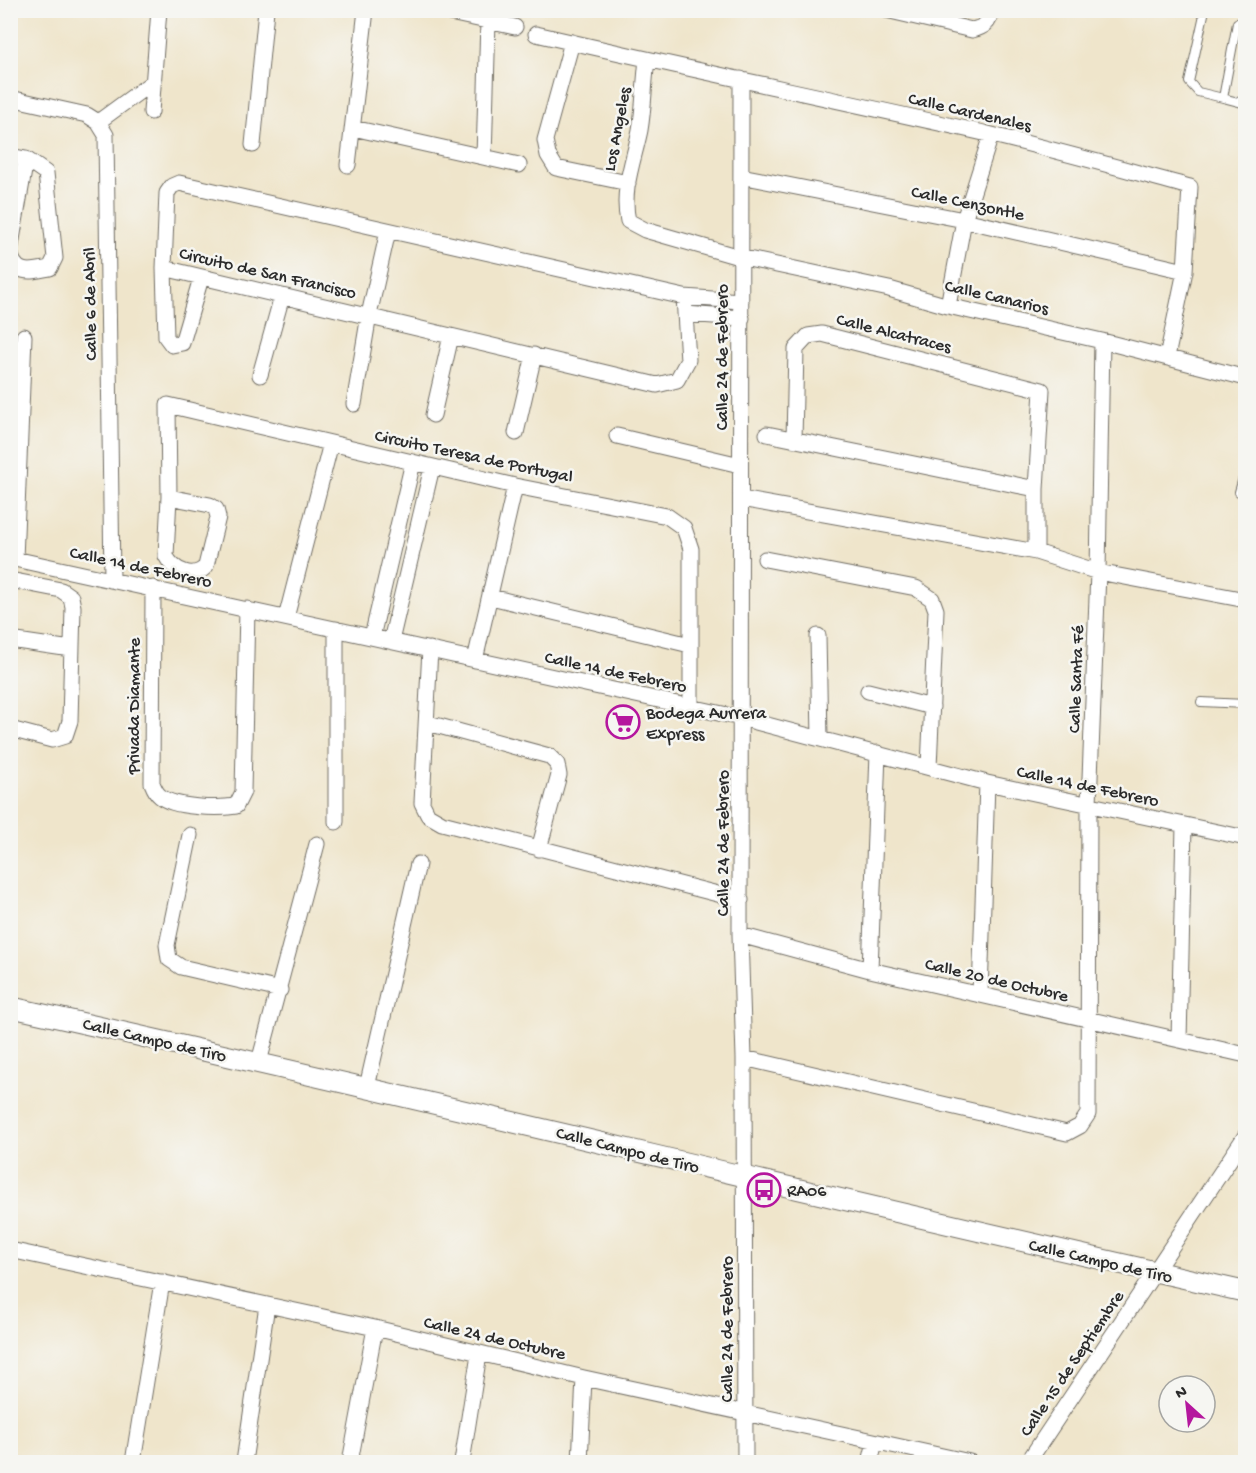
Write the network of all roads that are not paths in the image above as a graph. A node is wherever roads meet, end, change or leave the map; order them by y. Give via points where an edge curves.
1 (159, 10) edge
2 (266, 10) edge
3 (366, 10) edge
4 (436, 10) edge
5 (886, 10) edge
6 (992, 10) edge
7 (1205, 10) edge
8 (488, 21) junction
9 (1245, 23) edge
10 (515, 27) dead end
11 (536, 34) dead end
12 (572, 42) junction
13 (646, 60) junction
14 (741, 79) junction
15 (154, 81) junction
16 (10, 98) edge
17 (1223, 99) junction
18 (1245, 104) edge
19 (150, 112) dead end
20 (98, 122) junction
21 (353, 128) junction
22 (991, 135) junction
23 (253, 145) dead end
24 (10, 156) edge
25 (484, 157) junction
26 (26, 159) junction
27 (348, 165) dead end
28 (519, 165) dead end
29 (741, 176) junction
30 (628, 183) junction
31 (964, 220) junction
32 (388, 231) junction
33 (10, 252) edge
34 (740, 257) junction
35 (164, 268) junction
36 (1185, 271) junction
37 (201, 278) junction
38 (282, 296) junction
39 (684, 297) junction
40 (741, 301) junction
41 (948, 306) junction
42 (685, 314) junction
43 (369, 315) junction
44 (742, 318) junction
45 (24, 336) dead end
46 (451, 336) junction
47 (1102, 341) junction
48 (534, 355) junction
49 (1167, 357) junction
50 (260, 375) dead end
51 (1245, 378) edge
52 (354, 404) dead end
53 (433, 415) dead end
54 (516, 433) dead end
55 (767, 434) dead end
56 (617, 436) dead end
57 (794, 440) junction
58 (331, 443) junction
59 (413, 462) junction
60 (740, 465) junction
61 (432, 467) junction
62 (1245, 468) edge
63 (515, 486) junction
64 (1036, 489) junction
65 (1245, 494) edge
66 (169, 497) junction
67 (741, 499) junction
68 (1036, 552) junction
69 (13, 558) edge
70 (765, 559) dead end
71 (1098, 572) junction
72 (112, 579) junction
73 (10, 580) edge
74 (153, 588) junction
75 (491, 597) junction
76 (1245, 600) edge
77 (247, 609) junction
78 (286, 618) junction
79 (336, 629) junction
80 (818, 636) dead end
81 (372, 637) junction
82 (10, 640) edge
83 (391, 641) junction
84 (690, 645) junction
85 (71, 648) junction
86 (430, 650) junction
87 (475, 660) junction
88 (868, 691) dead end
89 (1201, 702) dead end
90 (1245, 704) edge
91 (691, 707) junction
92 (932, 707) junction
93 (741, 718) junction
94 (428, 723) junction
95 (10, 729) edge
96 (820, 738) junction
97 (878, 753) junction
98 (929, 767) junction
99 (987, 783) junction
100 (1089, 804) junction
101 (336, 822) dead end
102 (1184, 826) junction
103 (190, 835) dead end
104 (1245, 838) edge
105 (317, 844) dead end
106 (540, 849) junction
107 (418, 864) dead end
108 (741, 900) junction
109 (740, 935) junction
110 (870, 970) junction
111 (280, 990) junction
112 (980, 994) junction
113 (10, 1007) edge
114 (1087, 1019) junction
115 (1179, 1040) junction
116 (1245, 1055) edge
117 (744, 1058) junction
118 (259, 1062) junction
119 (367, 1087) junction
120 (1245, 1135) edge
121 (744, 1177) junction
122 (10, 1250) edge
123 (1155, 1272) junction
124 (162, 1281) junction
125 (1245, 1292) edge
126 (267, 1305) junction
127 (375, 1328) junction
128 (479, 1354) junction
129 (584, 1378) junction
130 (746, 1413) junction
131 (875, 1442) junction
132 (133, 1462) edge
133 (243, 1462) edge
134 (350, 1462) edge
135 (462, 1462) edge
136 (580, 1462) edge
137 (746, 1462) edge
138 (870, 1462) edge
139 (970, 1462) edge
140 (1028, 1462) edge

1 - 15 street
2 - 23 street
3 - 21 street
4 - 8 street
5 - 6 street via 972,30 984,27
7 - 17 lane via 1189,82 1198,92
8 - 10 street
8 - 25 street
9 - 17 lane via 1237,22
11 - 12 street
12 - 13 street
12 - 30 street, Los Angeles via 545,140 549,155 556,168
13 - 14 street
13 - 30 street, Los Angeles via 640,128
14 - 22 street, Calle Cardenales
14 - 29 street, Calle 24 de Febrero
15 - 19 street
15 - 20 street
16 - 20 street via 87,115
17 - 18 lane
20 - 72 street, Calle 6 de Abril via 106,135
21 - 25 street
21 - 27 street
22 - 31 street
22 - 36 street, Calle Cardenales via 1190,187
24 - 26 street
25 - 28 street
26 - 33 street
26 - 33 street via 46,172 55,258 50,268 20,270 13,264
29 - 31 street, Calle Cenzontle
29 - 34 street, Calle 24 de Febrero
30 - 34 street, Calle Canarios via 628,221 645,230
31 - 36 street, Calle Cenzontle
31 - 41 street
32 - 35 street, Circuito de San Francisco via 179,183 167,193
32 - 39 street, Circuito de San Francisco
32 - 43 street
34 - 40 street, Calle 24 de Febrero
34 - 41 street, Calle Canarios via 889,289
35 - 37 street, Circuito de San Francisco
35 - 37 street via 166,337 172,345 182,343
36 - 49 street
37 - 38 street, Circuito de San Francisco
38 - 43 street, Circuito de San Francisco
38 - 50 street
39 - 40 street, Circuito de San Francisco
39 - 42 street, Circuito de San Francisco
40 - 44 street, Calle 24 de Febrero
41 - 47 street, Calle Canarios
42 - 44 street
42 - 48 street, Circuito de San Francisco via 688,360 677,380 657,385
43 - 46 street, Circuito de San Francisco
43 - 52 street
44 - 60 street, Calle 24 de Febrero
45 - 69 street
46 - 48 street, Circuito de San Francisco
46 - 53 street
47 - 49 street, Calle Canarios
47 - 71 street, Calle Santa Fé
48 - 54 street
49 - 51 street, Calle Canarios
55 - 57 street
56 - 60 street
57 - 64 street
57 - 64 street, Calle Alcatraces via 796,349 808,336 822,334 1042,390
58 - 59 street, Circuito Teresa de Portugal
58 - 66 street, Circuito Teresa de Portugal via 168,405
58 - 78 street
59 - 61 street, Circuito Teresa de Portugal
59 - 81 street
60 - 67 street, Calle 24 de Febrero
61 - 63 street, Circuito Teresa de Portugal
61 - 83 street
62 - 65 lane via 1239,492
63 - 75 street
63 - 84 street, Circuito Teresa de Portugal via 667,516 684,528 691,549
64 - 68 street
66 - 66 street, Circuito Teresa de Portugal via 166,556 175,569 202,572 218,517 216,509
67 - 68 street
67 - 93 street, Calle 24 de Febrero
68 - 71 street
69 - 72 street, Calle 14 de Febrero
70 - 92 street via 916,588 932,599 936,610
71 - 76 street
71 - 100 street, Calle Santa Fé
72 - 74 street, Calle 14 de Febrero
73 - 85 street via 61,590 71,597
74 - 77 street, Calle 14 de Febrero
74 - 77 street, Privada Diamante via 152,783 158,795 169,801 218,809 236,806 243,792
75 - 84 street
75 - 87 street
77 - 78 street, Calle 14 de Febrero
78 - 79 street, Calle 14 de Febrero
79 - 81 street, Calle 14 de Febrero
79 - 101 street
80 - 96 street
81 - 83 street, Calle 14 de Febrero
82 - 85 street
83 - 86 street, Calle 14 de Febrero
84 - 91 street, Circuito Teresa de Portugal
85 - 95 street via 70,721 65,736 52,740
86 - 87 street, Calle 14 de Febrero
86 - 94 street
87 - 91 street, Calle 14 de Febrero
88 - 92 street
89 - 90 lane
91 - 93 street, Calle 14 de Febrero
92 - 98 street
93 - 96 street, Calle 14 de Febrero
93 - 108 street, Calle 24 de Febrero
94 - 106 street via 422,803 428,815 442,823
94 - 106 street via 549,756 557,764 559,775
96 - 97 street, Calle 14 de Febrero
97 - 98 street, Calle 14 de Febrero
97 - 110 street
98 - 99 street, Calle 14 de Febrero
99 - 100 street, Calle 14 de Febrero
99 - 112 street
100 - 102 street, Calle 14 de Febrero
100 - 114 street, Calle Santa Fé
102 - 104 street, Calle 14 de Febrero
102 - 115 street
103 - 111 street via 167,945 169,959 181,967
105 - 111 street
106 - 108 street
107 - 119 street
108 - 109 street, Calle 24 de Febrero
109 - 110 street, Calle 20 de Octubre
109 - 117 street, Calle 24 de Febrero
110 - 112 street, Calle 20 de Octubre
111 - 118 street
112 - 114 street, Calle 20 de Octubre
113 - 118 street, Calle Campo de Tiro
114 - 115 street, Calle 20 de Octubre
114 - 117 street, Calle Santa Fé via 1088,1114 1067,1133
115 - 116 street, Calle 20 de Octubre
117 - 121 street, Calle 24 de Febrero
118 - 119 street, Calle Campo de Tiro
119 - 121 street, Calle Campo de Tiro
120 - 123 street, Calle 15 de Septiembre
121 - 123 street, Calle Campo de Tiro
121 - 130 street, Calle 24 de Febrero
122 - 124 street, Calle 24 de Octubre
123 - 125 street, Calle Campo de Tiro
123 - 140 street, Calle 15 de Septiembre
124 - 126 street, Calle 24 de Octubre
124 - 132 street
126 - 127 street, Calle 24 de Octubre
126 - 133 street
127 - 128 street, Calle 24 de Octubre
127 - 134 street
128 - 129 street, Calle 24 de Octubre
128 - 135 street
129 - 130 street, Calle 24 de Octubre
129 - 136 street
130 - 131 street, Calle 24 de Octubre
130 - 137 street, Calle 24 de Febrero
131 - 138 street
131 - 139 street, Calle 24 de Octubre

